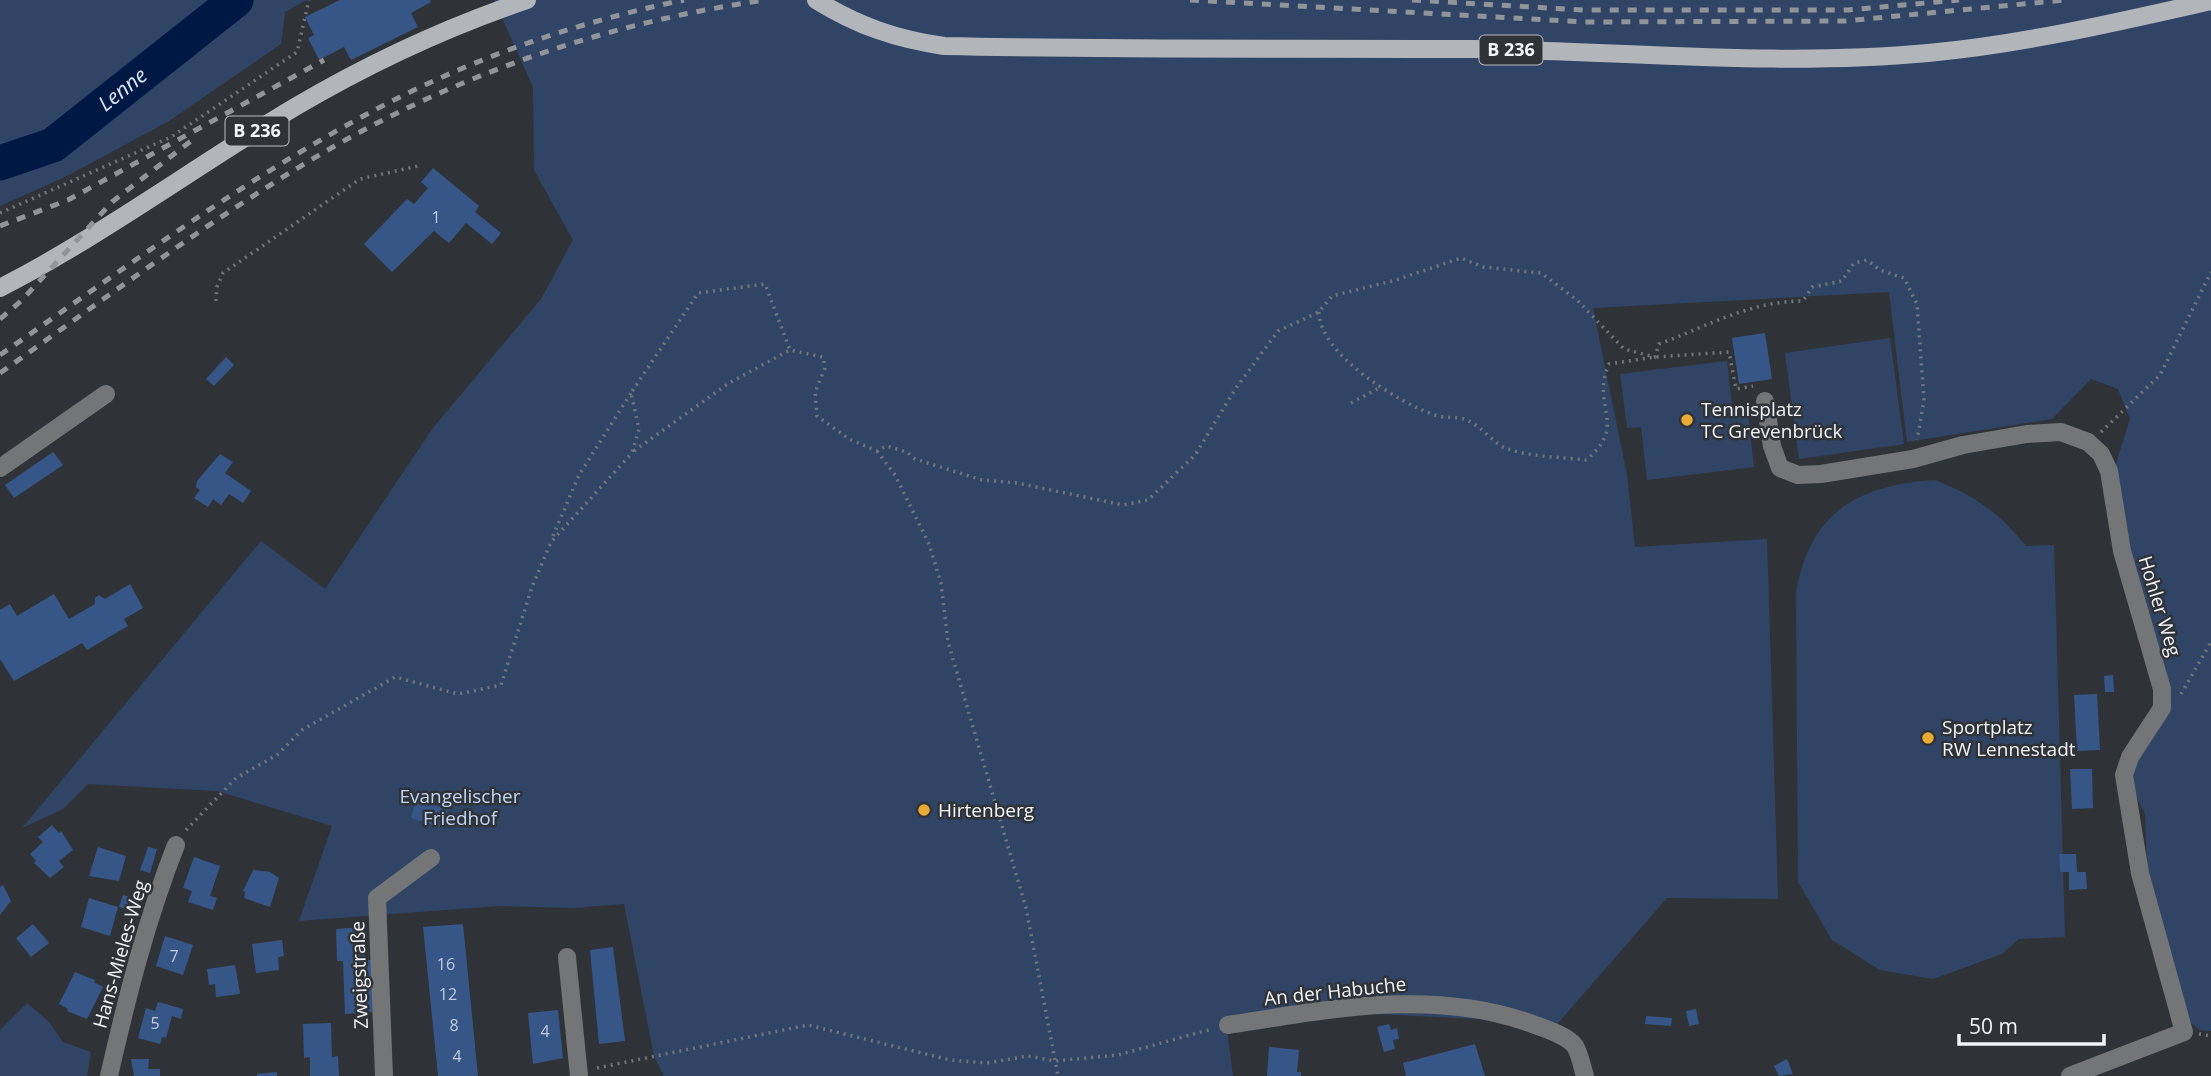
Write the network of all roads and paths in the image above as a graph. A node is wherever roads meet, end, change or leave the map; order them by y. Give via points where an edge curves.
1 (309, 0) edge
2 (527, 0) edge
3 (816, 0) edge
4 (2211, 1) edge
5 (418, 166) dead end
6 (0, 213) edge
7 (2211, 272) edge
8 (0, 288) edge
9 (216, 301) dead end
10 (1320, 312) junction
11 (790, 350) junction
12 (1655, 357) junction
13 (1379, 388) junction
14 (631, 393) junction
15 (106, 394) dead end
16 (1765, 401) joint
17 (1351, 403) dead end
18 (2088, 442) junction
19 (877, 451) junction
20 (632, 453) junction
21 (1913, 459) junction
22 (0, 468) edge
23 (551, 542) junction
24 (2211, 642) edge
25 (2162, 708) junction
26 (176, 845) joint
27 (431, 858) dead end
28 (567, 957) dead end
29 (1228, 1025) joint
30 (1055, 1061) junction
31 (574, 1075) edge
32 (109, 1076) edge
33 (384, 1076) edge
34 (1058, 1076) edge
35 (1585, 1076) edge
36 (2070, 1076) edge

1 - 6 path via 297,52 171,137
2 - 8 main road, B 236 via 443,33 334,86 73,248
3 - 4 main road, B 236 via 889,36 944,46 1480,49 1764,60 1975,47
5 - 9 path via 360,179 223,273
7 - 18 path via 2160,375
10 - 12 path via 1332,296 1461,258 1483,267 1541,273 1577,300 1624,349
10 - 13 path via 1319,321 1352,368
10 - 19 path via 1278,331 1195,455 1148,500 1124,505 982,480 886,446
11 - 14 path via 765,284 698,293
11 - 19 path via 823,357 825,368 815,392 817,416 849,439
11 - 20 path via 729,383
12 - 13 path via 1609,365 1601,382 1608,435 1586,460 1504,448 1487,431 1464,419 1436,416
12 - 16 path via 1729,352 1736,389 1755,386 1758,402
12 - 21 path via 1659,344 1739,311 1775,301 1803,301 1812,287 1842,281 1854,264 1867,260 1904,278 1917,304 1924,400
13 - 17 path
14 - 20 path via 639,429
14 - 23 path via 579,475
15 - 22 street
16 - 21 street via 1780,468 1798,475 1821,474
18 - 21 street via 2061,432 2026,434
18 - 25 street, Hohler Weg via 2109,471 2122,551 2157,665
19 - 30 path via 895,475 929,544 941,583 948,642 1027,908
20 - 23 path
23 - 26 path via 501,685 458,694 395,677 302,730 277,755 236,778
24 - 25 path via 2172,708
25 - 36 street via 2123,775 2140,873 2185,1032
26 - 32 street, Hans-Mieles-Weg via 135,963
27 - 33 street, Zweigstraße via 377,898
28 - 31 street
29 - 30 path via 1118,1055
29 - 35 street, An der Habuche via 1350,1006 1436,1003 1500,1012 1555,1032 1574,1045
30 - 31 path via 1028,1056 988,1063 950,1060 808,1025
30 - 34 path

